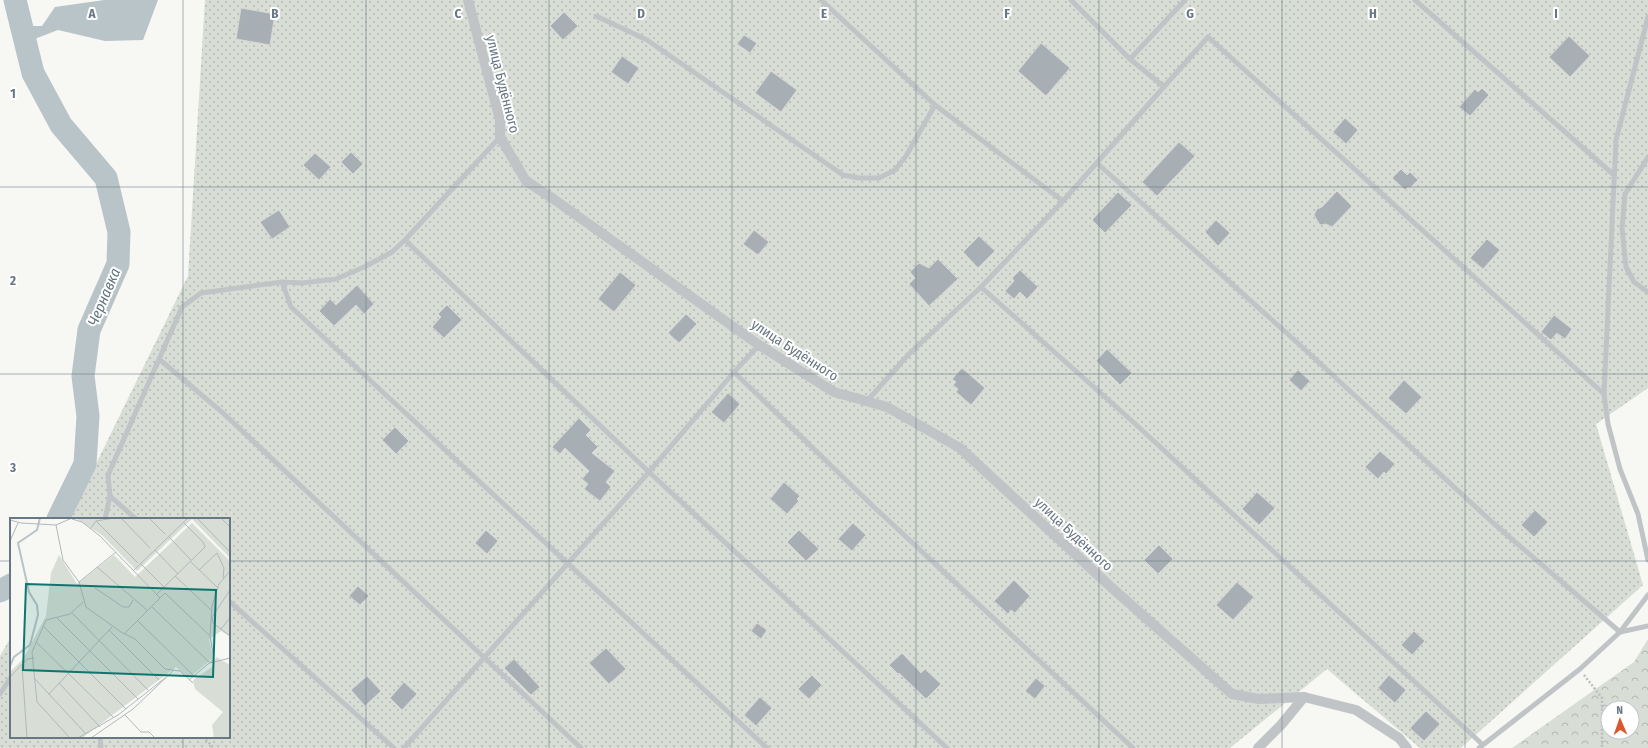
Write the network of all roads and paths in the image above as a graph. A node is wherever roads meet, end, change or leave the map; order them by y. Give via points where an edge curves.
1 (468, 0) edge
2 (821, 0) edge
3 (1071, 0) edge
4 (1185, 0) edge
5 (1415, 0) edge
6 (596, 16) dead end
7 (1648, 17) edge
8 (1130, 59) junction
9 (1163, 86) junction
10 (935, 105) junction
11 (500, 137) junction
12 (1648, 157) edge
13 (1097, 163) junction
14 (1614, 175) junction
15 (1063, 201) junction
16 (405, 240) junction
17 (282, 282) junction
18 (981, 287) junction
19 (1648, 292) edge
20 (759, 345) junction
21 (159, 359) junction
22 (734, 372) junction
23 (1604, 394) junction
24 (867, 401) junction
25 (649, 472) junction
26 (110, 496) junction
27 (105, 518) edge
28 (135, 518) edge
29 (1648, 560) edge
30 (567, 563) junction
31 (1648, 595) edge
32 (230, 603) edge
33 (1648, 626) edge
34 (1620, 632) junction
35 (483, 656) junction
36 (1580, 669) junction
37 (10, 679) edge
38 (0, 694) edge
39 (1304, 697) junction
40 (100, 738) edge
41 (204, 738) edge
42 (1481, 746) edge
43 (101, 748) edge
44 (214, 748) edge
45 (394, 748) edge
46 (404, 748) edge
47 (581, 748) edge
48 (767, 748) edge
49 (947, 748) edge
50 (1133, 748) edge
51 (1258, 748) edge
52 (1407, 748) edge
53 (1602, 748) edge

1 - 11 street, улица Будённого via 500,120
2 - 10 lane
3 - 8 lane
4 - 8 lane
5 - 14 lane
6 - 10 lane via 647,40 843,175 879,178 895,170 906,156
7 - 14 lane via 1616,140
8 - 9 lane
9 - 13 lane
9 - 23 lane via 1208,37
10 - 15 lane
11 - 16 lane
11 - 20 street, улица Будённого via 526,181
12 - 19 lane via 1625,194 1622,228 1626,267 1634,282
13 - 15 lane
13 - 34 lane via 1492,522
14 - 23 lane
15 - 18 lane
16 - 17 lane via 392,252 336,278 302,283
16 - 25 lane
17 - 21 lane via 201,293 182,307
17 - 30 lane via 290,307
18 - 24 lane via 909,354
18 - 42 lane via 1131,420
20 - 22 lane
20 - 24 street, улица Будённого via 834,392
21 - 26 lane via 108,475
21 - 35 lane via 223,413
22 - 25 lane
22 - 50 lane via 881,514
23 - 29 lane via 1608,424 1620,469 1638,514
24 - 39 street, улица Будённого via 887,407 960,448 1232,694 1258,699
25 - 30 lane
25 - 49 lane
26 - 27 lane
26 - 28 lane
30 - 35 lane
30 - 48 lane
31 - 34 lane
32 - 45 lane
33 - 34 lane
34 - 36 lane
35 - 46 lane
35 - 47 lane
36 - 42 lane
36 - 53 path via 1602,698
37 - 38 lane
39 - 51 street
39 - 52 street, улица Будённого via 1356,710 1399,738
40 - 43 lane
41 - 44 path

